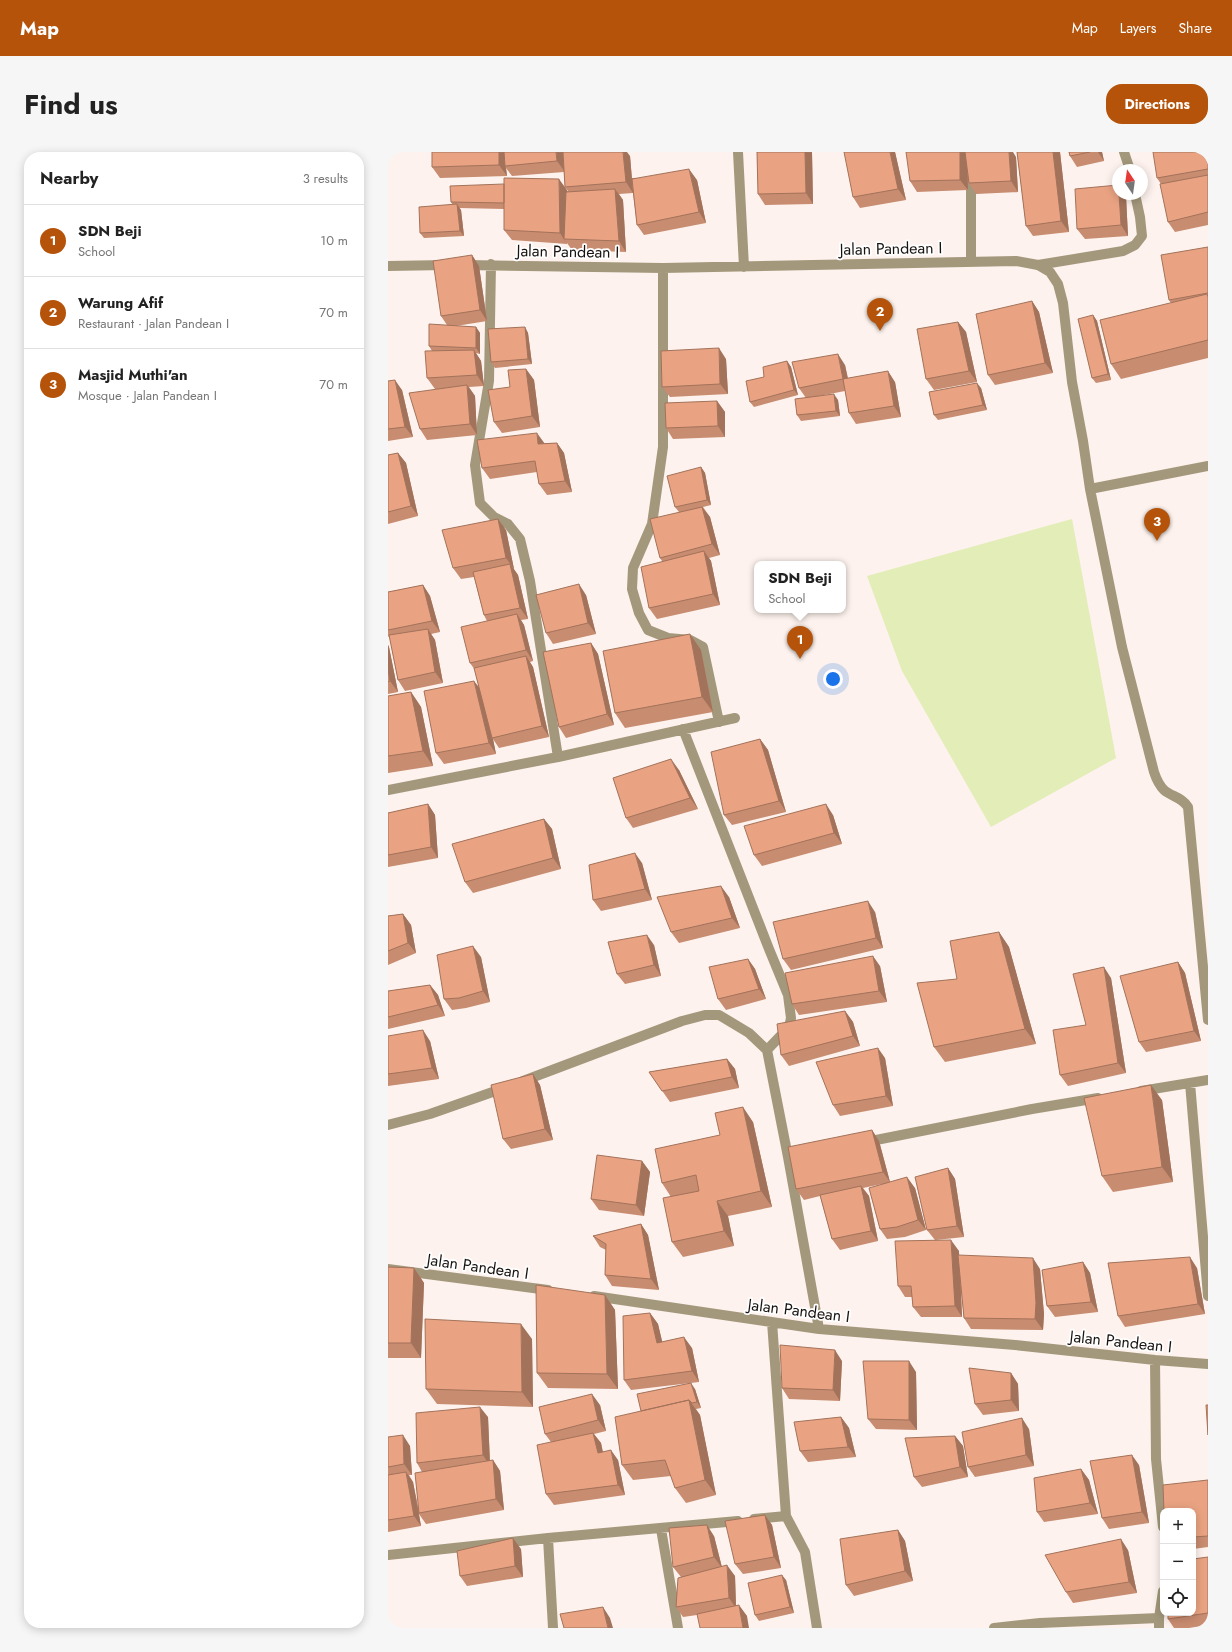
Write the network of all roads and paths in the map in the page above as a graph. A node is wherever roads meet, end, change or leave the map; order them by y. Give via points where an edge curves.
1 (738, 152) edge
2 (971, 152) edge
3 (1124, 152) edge
4 (1128, 164) edge
5 (1136, 200) edge
6 (971, 261) junction
7 (491, 264) junction
8 (1038, 265) junction
9 (388, 266) edge
10 (744, 267) junction
11 (663, 268) junction
12 (1208, 466) edge
13 (1090, 489) junction
14 (735, 718) dead end
15 (719, 722) junction
16 (683, 728) junction
17 (558, 758) junction
18 (388, 790) edge
19 (1208, 1020) edge
20 (766, 1050) junction
21 (1208, 1080) edge
22 (1190, 1083) junction
23 (1130, 1093) edge
24 (1107, 1097) edge
25 (388, 1125) edge
26 (856, 1144) edge
27 (388, 1269) edge
28 (560, 1292) edge
29 (584, 1295) edge
30 (1208, 1296) edge
31 (772, 1322) junction
32 (819, 1329) junction
33 (1155, 1360) junction
34 (1208, 1364) edge
35 (1161, 1508) edge
36 (786, 1516) junction
37 (661, 1529) junction
38 (548, 1538) junction
39 (388, 1556) edge
40 (1159, 1623) edge
41 (553, 1628) edge
42 (678, 1628) edge
43 (817, 1628) edge
44 (994, 1628) edge

1 - 10 street
2 - 6 street
3 - 4 street
5 - 8 street via 1142,236 1135,245 1123,250
6 - 8 street, Jalan Pandean I via 1016,261
6 - 10 street, Jalan Pandean I
7 - 9 street, Jalan Pandean I
7 - 11 street, Jalan Pandean I
7 - 17 street via 489,381 476,465 480,503 494,517 508,524 520,539 530,581
8 - 13 street, Jalan Pandean I via 1050,272 1058,284 1063,303 1072,382
10 - 11 street, Jalan Pandean I
11 - 15 street via 662,447 652,524 633,568 632,590 639,613 648,630 668,638 690,640 703,647
12 - 13 street
13 - 19 street, Jalan Pandean I via 1122,647 1154,772 1162,789 1180,798 1188,806
14 - 15 street
15 - 16 street
16 - 17 street
16 - 20 street via 788,995 791,1018 789,1027
17 - 18 street
20 - 25 street via 749,1033 718,1015 705,1015 682,1021 486,1095
20 - 32 street via 792,1157
21 - 22 street
22 - 23 street
22 - 30 street
24 - 26 street via 1032,1109
27 - 28 street, Jalan Pandean I
29 - 31 street, Jalan Pandean I
31 - 32 street, Jalan Pandean I
31 - 36 street
32 - 33 street, Jalan Pandean I via 1015,1345
33 - 34 street, Jalan Pandean I
33 - 35 street via 1156,1460
36 - 37 street
36 - 43 street via 805,1552
37 - 38 street
37 - 42 street
38 - 39 street
38 - 41 street
40 - 44 street via 1040,1623

